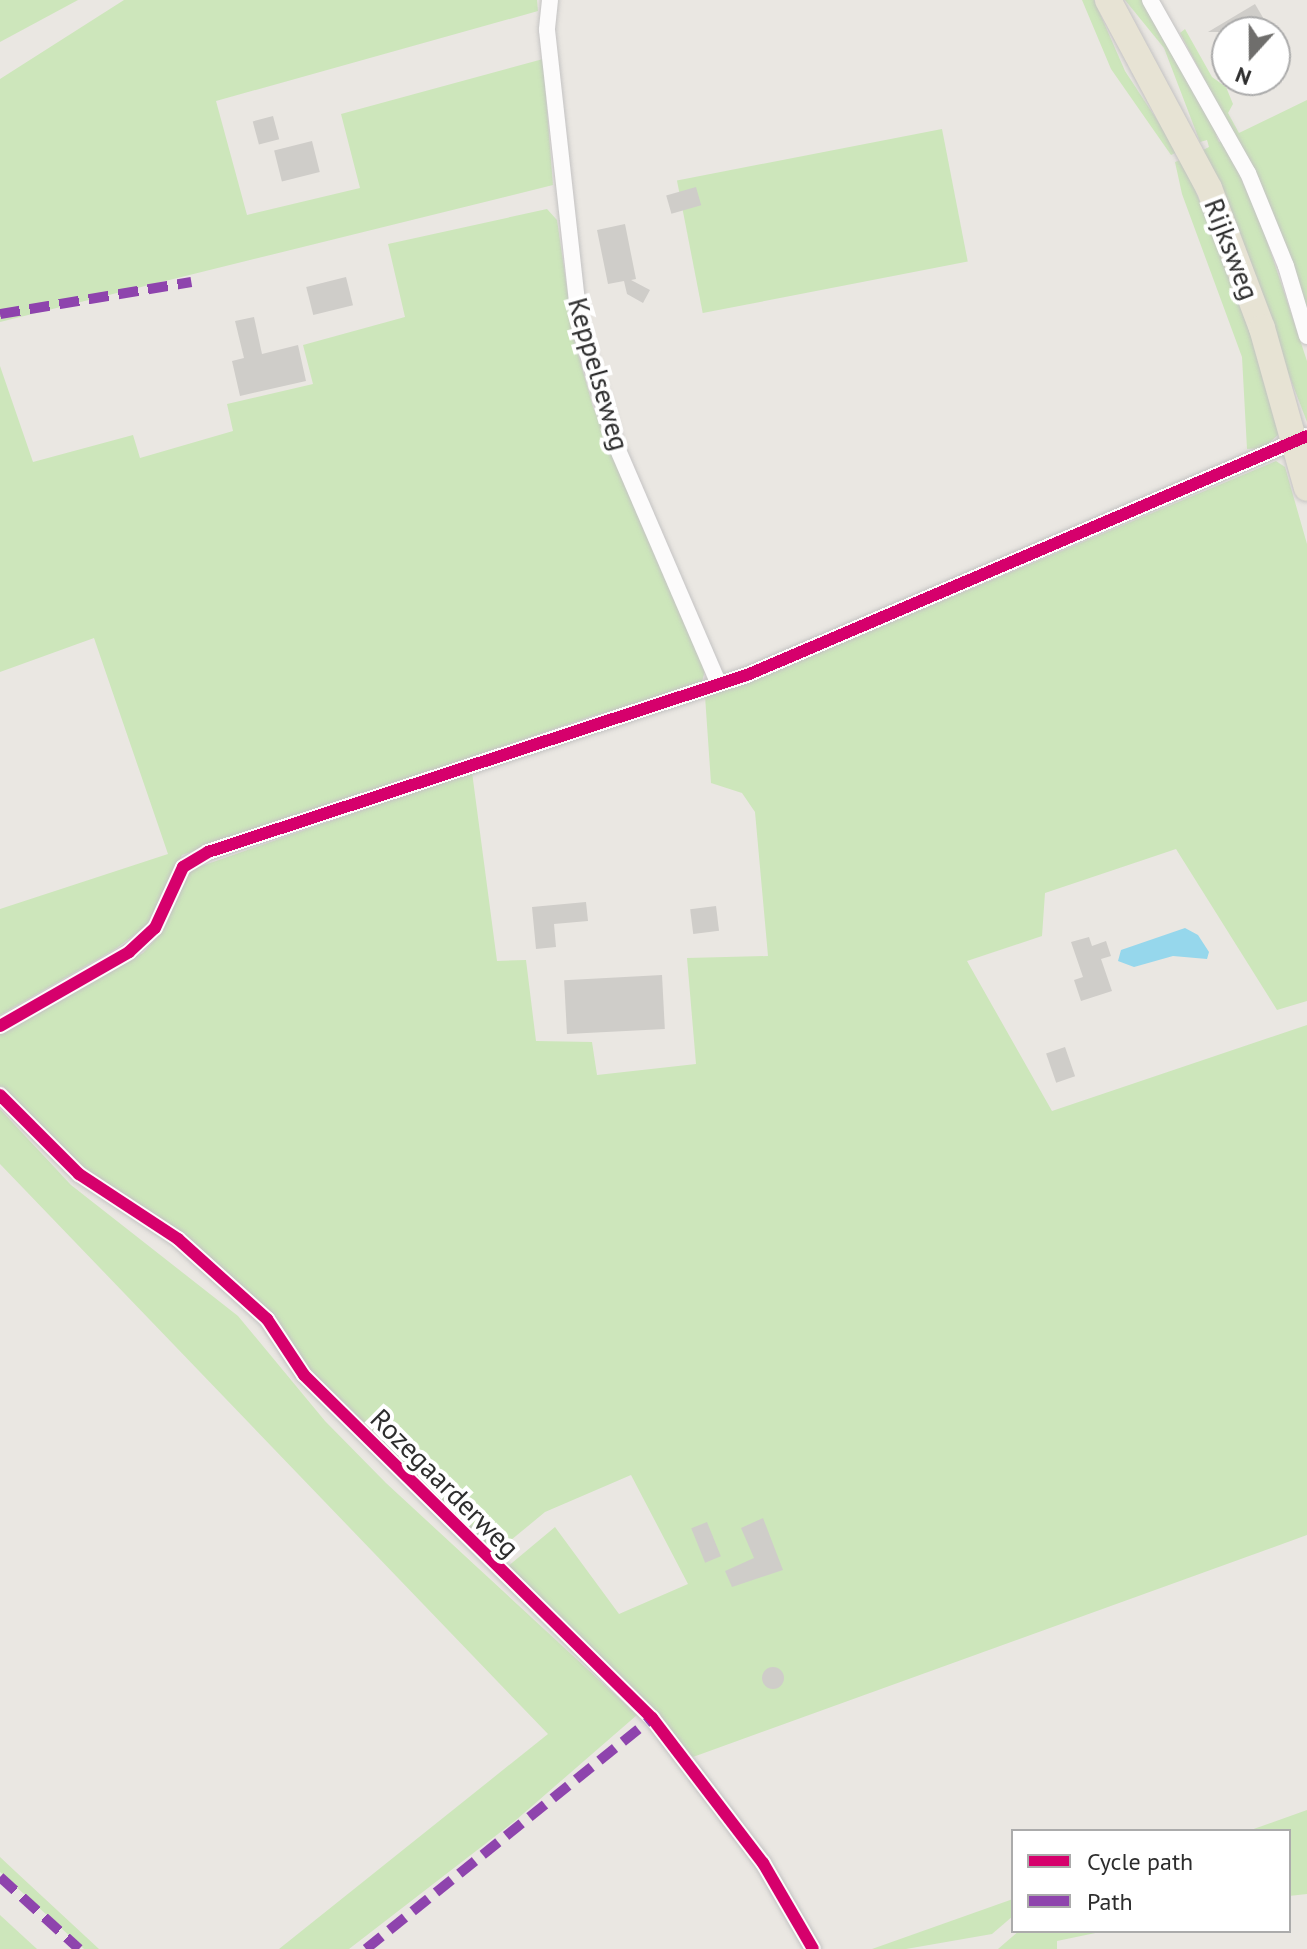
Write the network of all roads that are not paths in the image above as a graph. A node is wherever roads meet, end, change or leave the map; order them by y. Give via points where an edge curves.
1 (550, 0) edge
2 (1108, 0) edge
3 (1150, 0) edge
4 (1307, 336) edge
5 (1301, 439) edge
6 (1307, 488) edge
7 (718, 682) junction
8 (0, 1026) edge
9 (0, 1095) edge
10 (813, 1949) edge

1 - 7 street, Keppelseweg via 547,30 580,329 615,443
2 - 5 main road, Rijksweg via 1191,150 1238,260
3 - 4 street, Rijksweg via 1228,133 1286,266
5 - 6 main road, Rijksweg
5 - 7 street via 761,669
7 - 8 street via 685,698 582,727 208,852 183,867 155,928 129,952
9 - 10 street, Rozegaarderweg via 79,1174 178,1239 267,1319 304,1375 652,1718 763,1863

